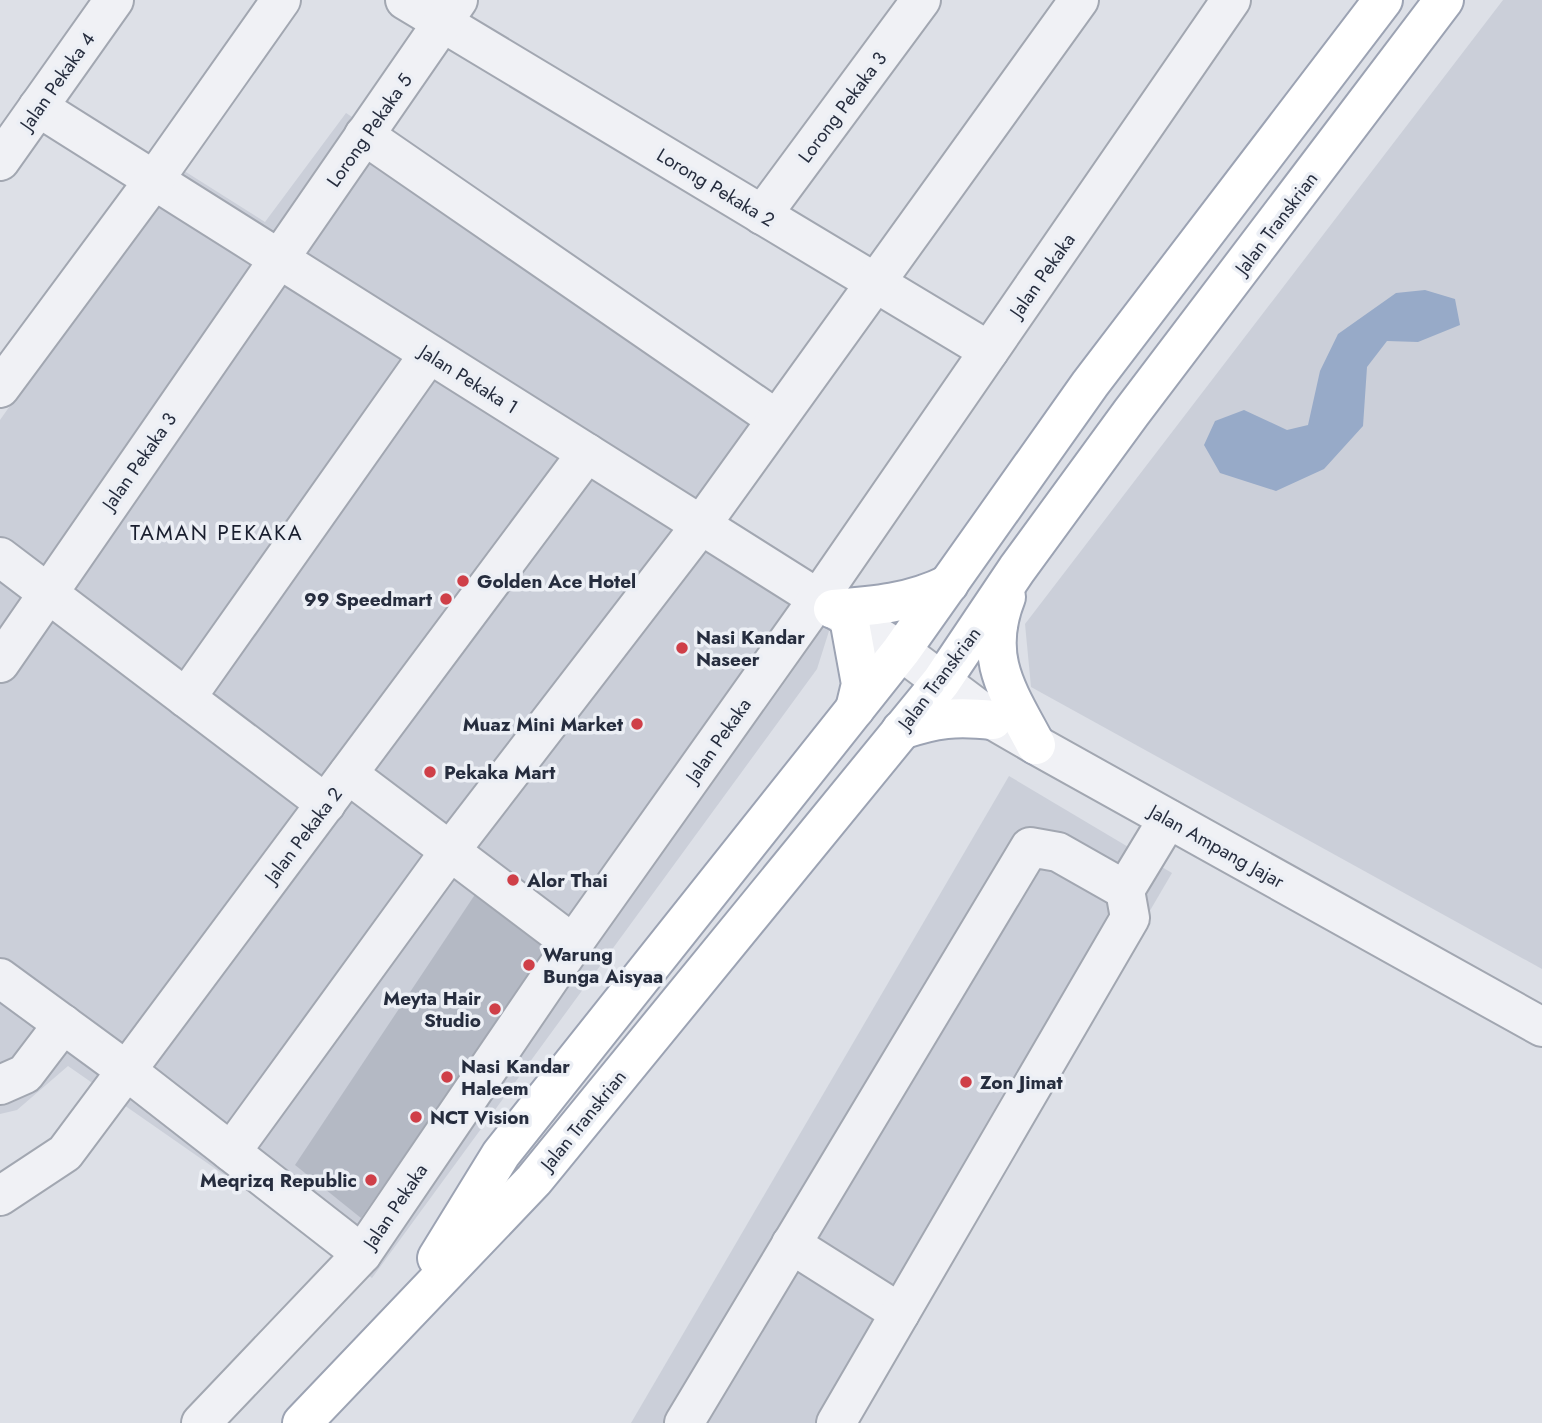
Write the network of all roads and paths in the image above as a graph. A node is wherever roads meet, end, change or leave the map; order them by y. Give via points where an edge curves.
1 (114, 0) edge
2 (281, 0) edge
3 (405, 0) edge
4 (921, 0) edge
5 (1079, 0) edge
6 (1231, 0) edge
7 (1383, 0) edge
8 (1444, 0) edge
9 (450, 11) edge
10 (38, 107) junction
11 (365, 135) junction
12 (0, 161) edge
13 (154, 180) junction
14 (762, 215) junction
15 (279, 259) junction
16 (877, 284) junction
17 (989, 351) junction
18 (429, 354) junction
19 (0, 388) edge
20 (776, 419) junction
21 (587, 453) junction
22 (701, 525) junction
23 (0, 557) edge
24 (1017, 569) junction
25 (949, 583) junction
26 (48, 593) junction
27 (833, 609) junction
28 (901, 651) junction
29 (0, 663) edge
30 (942, 682) junction
31 (186, 698) junction
32 (855, 709) junction
33 (993, 720) junction
34 (901, 730) junction
35 (1036, 745) junction
36 (337, 789) junction
37 (1168, 819) junction
38 (450, 852) junction
39 (1125, 890) junction
40 (573, 944) junction
41 (0, 978) edge
42 (63, 1024) junction
43 (1542, 1027) edge
44 (127, 1071) junction
45 (0, 1085) edge
46 (231, 1152) junction
47 (0, 1196) edge
48 (791, 1244) junction
49 (362, 1254) junction
50 (900, 1313) junction
51 (395, 1325) junction
52 (201, 1423) edge
53 (303, 1423) edge
54 (684, 1423) edge
55 (836, 1423) edge

1 - 10 street, Jalan Pekaka 4
2 - 13 street
3 - 9 street, Lorong Pekaka 2
4 - 14 street, Lorong Pekaka 3
5 - 16 street
6 - 17 street, Jalan Pekaka
7 - 25 main road, Jalan Transkrian via 1090,384
8 - 24 main road, Jalan Transkrian
9 - 11 street, Lorong Pekaka 5
9 - 14 street, Lorong Pekaka 2
10 - 12 street, Jalan Pekaka 4
10 - 13 street, Jalan Pekaka 1
11 - 15 street, Lorong Pekaka 5
11 - 20 street
13 - 15 street, Jalan Pekaka 1
13 - 19 street
14 - 16 street, Lorong Pekaka 2
15 - 18 street, Jalan Pekaka 1
15 - 26 street, Jalan Pekaka 3
16 - 17 street, Lorong Pekaka 2
16 - 20 street
17 - 27 street, Jalan Pekaka
18 - 21 street, Jalan Pekaka 1
18 - 31 street
20 - 22 street
21 - 22 street, Jalan Pekaka 1
21 - 36 street, Jalan Pekaka 2
22 - 27 street, Jalan Pekaka 1
22 - 38 street
23 - 26 street
24 - 30 main road, Jalan Transkrian
24 - 35 main road via 999,615 995,640 1003,684
25 - 27 main road via 902,602
25 - 28 main road, Jalan Transkrian
26 - 29 street, Jalan Pekaka 3
26 - 31 street
27 - 28 street, Jalan Pekaka 1
27 - 32 main road via 861,684
27 - 40 street, Jalan Pekaka
28 - 30 street, Jalan Ampang Jajar
28 - 32 main road, Jalan Transkrian
30 - 33 street, Jalan Ampang Jajar
30 - 34 main road, Jalan Transkrian
31 - 36 street
32 - 51 main road, Jalan Transkrian via 501,1154
33 - 34 main road via 936,718
33 - 35 street, Jalan Ampang Jajar
34 - 51 main road, Jalan Transkrian via 534,1180
35 - 37 street, Jalan Ampang Jajar
36 - 38 street
36 - 44 street, Jalan Pekaka 2
37 - 39 street
37 - 43 street, Jalan Ampang Jajar
38 - 40 street
38 - 46 street
39 - 48 street via 1058,852 1030,846
39 - 50 street via 1130,918
40 - 49 street, Jalan Pekaka
41 - 42 street
42 - 44 street
42 - 45 street via 25,1074
44 - 46 street
44 - 47 street, Jalan Pekaka 2 via 65,1153
46 - 49 street
48 - 50 street
48 - 54 street
49 - 52 street, Jalan Pekaka
50 - 55 street
51 - 53 main road, Jalan Transkrian

